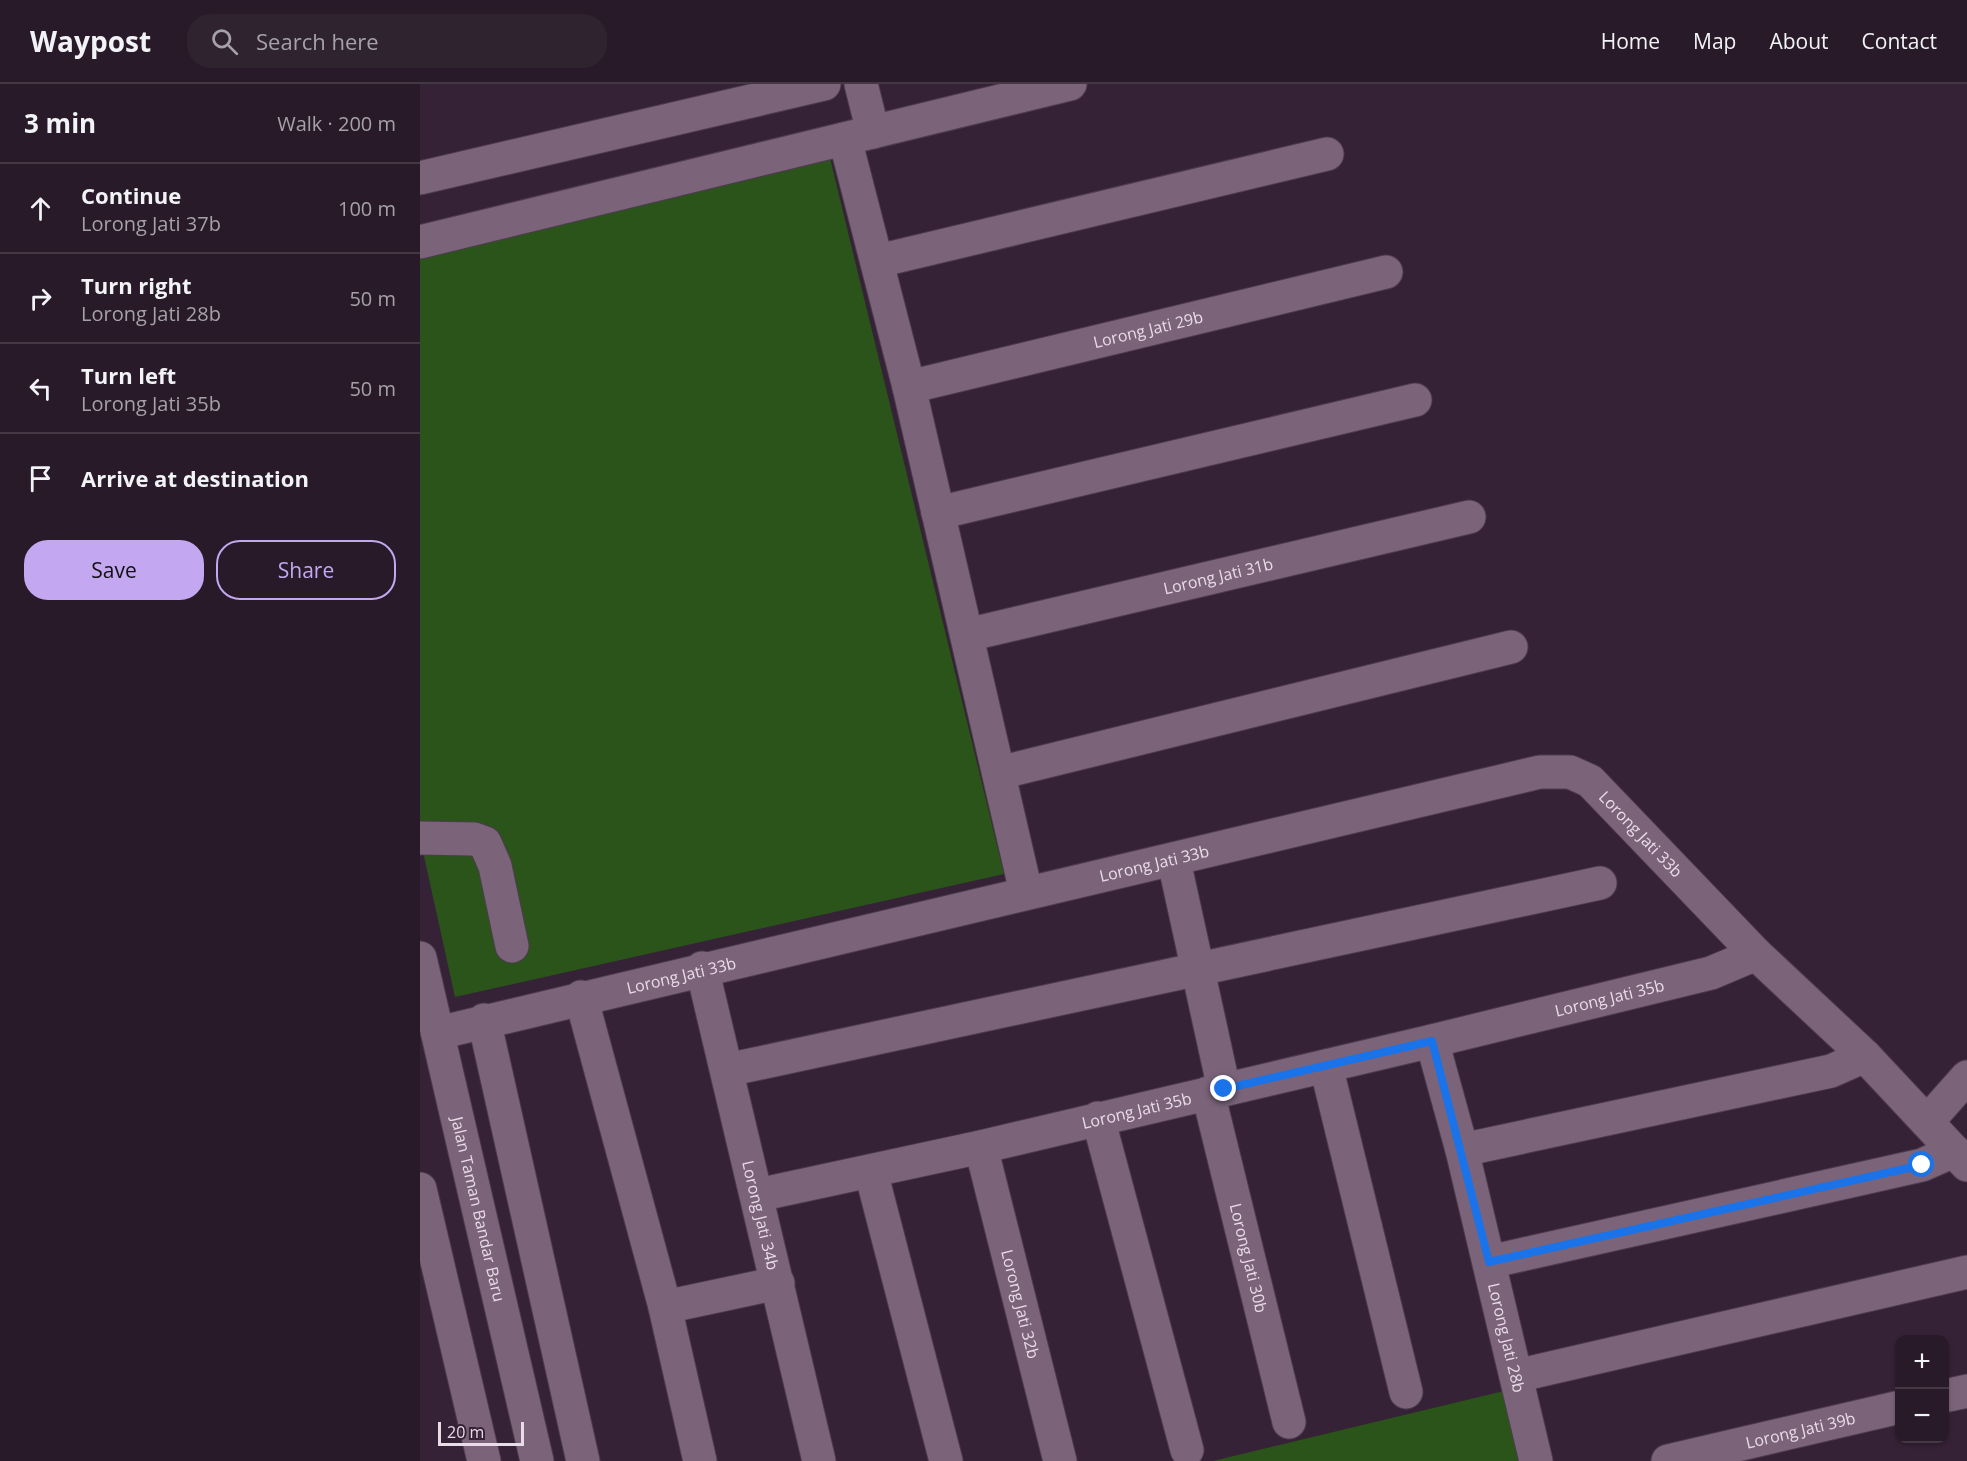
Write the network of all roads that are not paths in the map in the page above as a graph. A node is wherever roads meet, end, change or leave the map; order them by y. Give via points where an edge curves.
1 (824, 84) edge
2 (861, 84) edge
3 (1070, 84) edge
4 (727, 95) edge
5 (859, 135) junction
6 (1327, 154) dead end
7 (420, 178) edge
8 (420, 242) edge
9 (878, 261) junction
10 (1386, 272) dead end
11 (909, 387) junction
12 (1415, 400) dead end
13 (938, 513) junction
14 (1468, 517) dead end
15 (967, 635) junction
16 (1511, 647) dead end
17 (999, 773) junction
18 (420, 838) edge
19 (1174, 861) junction
20 (1600, 883) dead end
21 (1026, 892) junction
22 (512, 946) dead end
23 (1756, 954) junction
24 (420, 958) edge
25 (702, 968) junction
26 (1198, 968) junction
27 (581, 997) junction
28 (484, 1020) junction
29 (438, 1033) junction
30 (1432, 1041) junction
31 (1865, 1056) junction
32 (1326, 1066) junction
33 (727, 1070) junction
34 (1967, 1077) edge
35 (1216, 1091) junction
36 (1098, 1118) junction
37 (1927, 1122) junction
38 (981, 1146) junction
39 (1462, 1150) junction
40 (1961, 1158) edge
41 (871, 1172) junction
42 (420, 1189) edge
43 (758, 1195) junction
44 (428, 1259) edge
45 (1489, 1262) junction
46 (1967, 1272) edge
47 (778, 1283) junction
48 (665, 1307) junction
49 (1516, 1376) junction
50 (1967, 1391) edge
51 (1406, 1392) dead end
52 (1949, 1395) edge
53 (1895, 1408) edge
54 (1289, 1422) dead end
55 (1186, 1450) dead end
56 (484, 1461) edge
57 (537, 1461) edge
58 (583, 1461) edge
59 (700, 1461) edge
60 (819, 1461) edge
61 (946, 1461) edge
62 (1060, 1461) edge
63 (1536, 1461) edge
64 (1668, 1461) edge

1 - 4 street
2 - 5 street
3 - 5 street
4 - 7 street
5 - 8 street
5 - 9 street
6 - 9 street
9 - 11 street
10 - 11 street, Lorong Jati 29b
11 - 13 street
12 - 13 street
13 - 15 street
14 - 15 street, Lorong Jati 31b
15 - 17 street
16 - 17 street
17 - 21 street
18 - 22 street via 474,839 485,843 495,866
19 - 21 street, Lorong Jati 33b
19 - 23 street, Lorong Jati 33b via 1540,772 1570,772 1590,781
19 - 26 street, Lorong Jati 30b
20 - 26 street
21 - 25 street, Lorong Jati 33b
23 - 30 street, Lorong Jati 35b via 1711,973
23 - 31 street, Lorong Jati 33b
24 - 29 street, Jalan Taman Bandar Baru
25 - 27 street, Lorong Jati 33b
25 - 33 street, Lorong Jati 34b
26 - 33 street
26 - 35 street, Lorong Jati 30b
27 - 28 street, Lorong Jati 33b
27 - 48 street
28 - 29 street, Lorong Jati 33b
28 - 58 street
29 - 57 street, Jalan Taman Bandar Baru
30 - 32 street, Lorong Jati 35b
30 - 39 street, Lorong Jati 28b
31 - 37 street, Lorong Jati 33b
31 - 39 street via 1831,1071
32 - 35 street, Lorong Jati 35b
32 - 51 street
33 - 43 street, Lorong Jati 34b
34 - 37 street
35 - 36 street, Lorong Jati 35b
35 - 54 street, Lorong Jati 30b
36 - 38 street, Lorong Jati 35b
36 - 55 street
37 - 40 street, Lorong Jati 33b
38 - 41 street, Lorong Jati 35b
38 - 62 street, Lorong Jati 32b
39 - 45 street, Lorong Jati 28b
40 - 45 street
41 - 43 street, Lorong Jati 35b
41 - 61 street
42 - 44 street
43 - 47 street, Lorong Jati 34b
44 - 56 street
45 - 49 street, Lorong Jati 28b
46 - 49 street
47 - 48 street
47 - 60 street, Lorong Jati 34b
48 - 59 street
49 - 63 street, Lorong Jati 28b
50 - 52 street
53 - 64 street, Lorong Jati 39b

